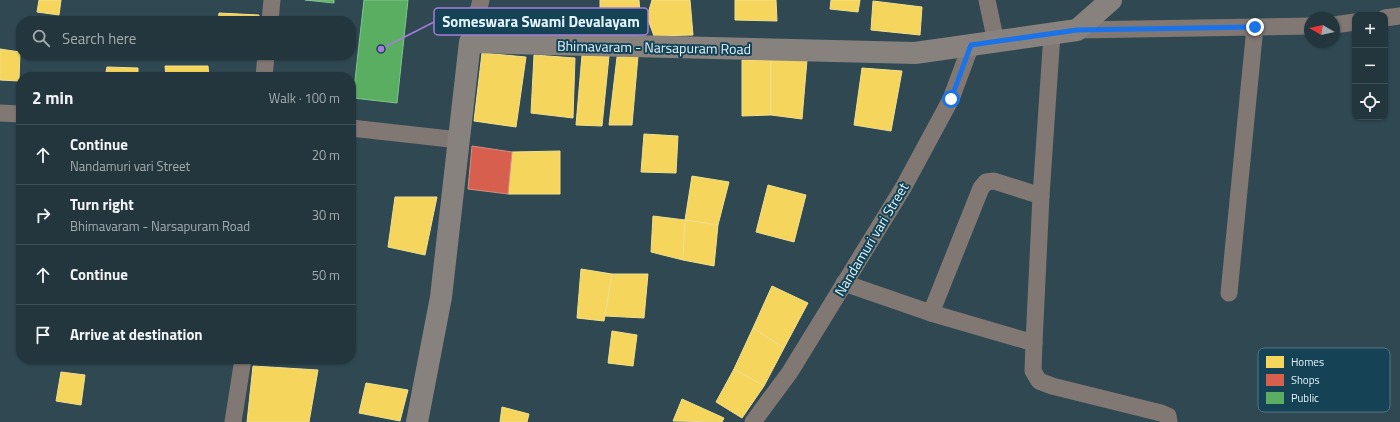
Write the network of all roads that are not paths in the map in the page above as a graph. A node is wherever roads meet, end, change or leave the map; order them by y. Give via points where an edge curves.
1 (272, 0) edge
2 (481, 0) edge
3 (987, 0) edge
4 (1111, 0) edge
5 (270, 16) edge
6 (1400, 16) edge
7 (1388, 18) edge
8 (1352, 23) edge
9 (1340, 25) edge
10 (1304, 26) edge
11 (1255, 27) junction
12 (1077, 30) junction
13 (1052, 34) junction
14 (470, 42) junction
15 (996, 42) junction
16 (971, 45) junction
17 (266, 60) edge
18 (264, 72) edge
19 (0, 113) edge
20 (16, 114) edge
21 (356, 129) edge
22 (459, 140) junction
23 (1040, 196) junction
24 (844, 283) junction
25 (1229, 293) dead end
26 (931, 313) junction
27 (1034, 343) junction
28 (242, 364) edge
29 (233, 422) edge
30 (417, 422) edge
31 (753, 422) edge
32 (1170, 422) edge

1 - 5 street
2 - 14 street
3 - 15 street
4 - 12 main road
6 - 7 street
8 - 9 street
10 - 11 street
11 - 12 street
11 - 25 street
12 - 13 main road, Bhimavaram - Narsapuram Road
13 - 15 main road, Bhimavaram - Narsapuram Road
13 - 23 street
14 - 16 main road, Bhimavaram - Narsapuram Road via 915,54
14 - 22 main road
15 - 16 main road, Bhimavaram - Narsapuram Road
16 - 24 street, Nandamuri vari Street via 951,99 903,188
17 - 18 street
19 - 20 street
21 - 22 street
22 - 30 main road via 441,297
23 - 26 street via 994,181 986,182 981,188
23 - 27 street
24 - 26 street
24 - 31 street, Nandamuri vari Street via 790,372
26 - 27 street
27 - 32 street via 1032,371 1039,381 1161,413 1168,416
28 - 29 street

